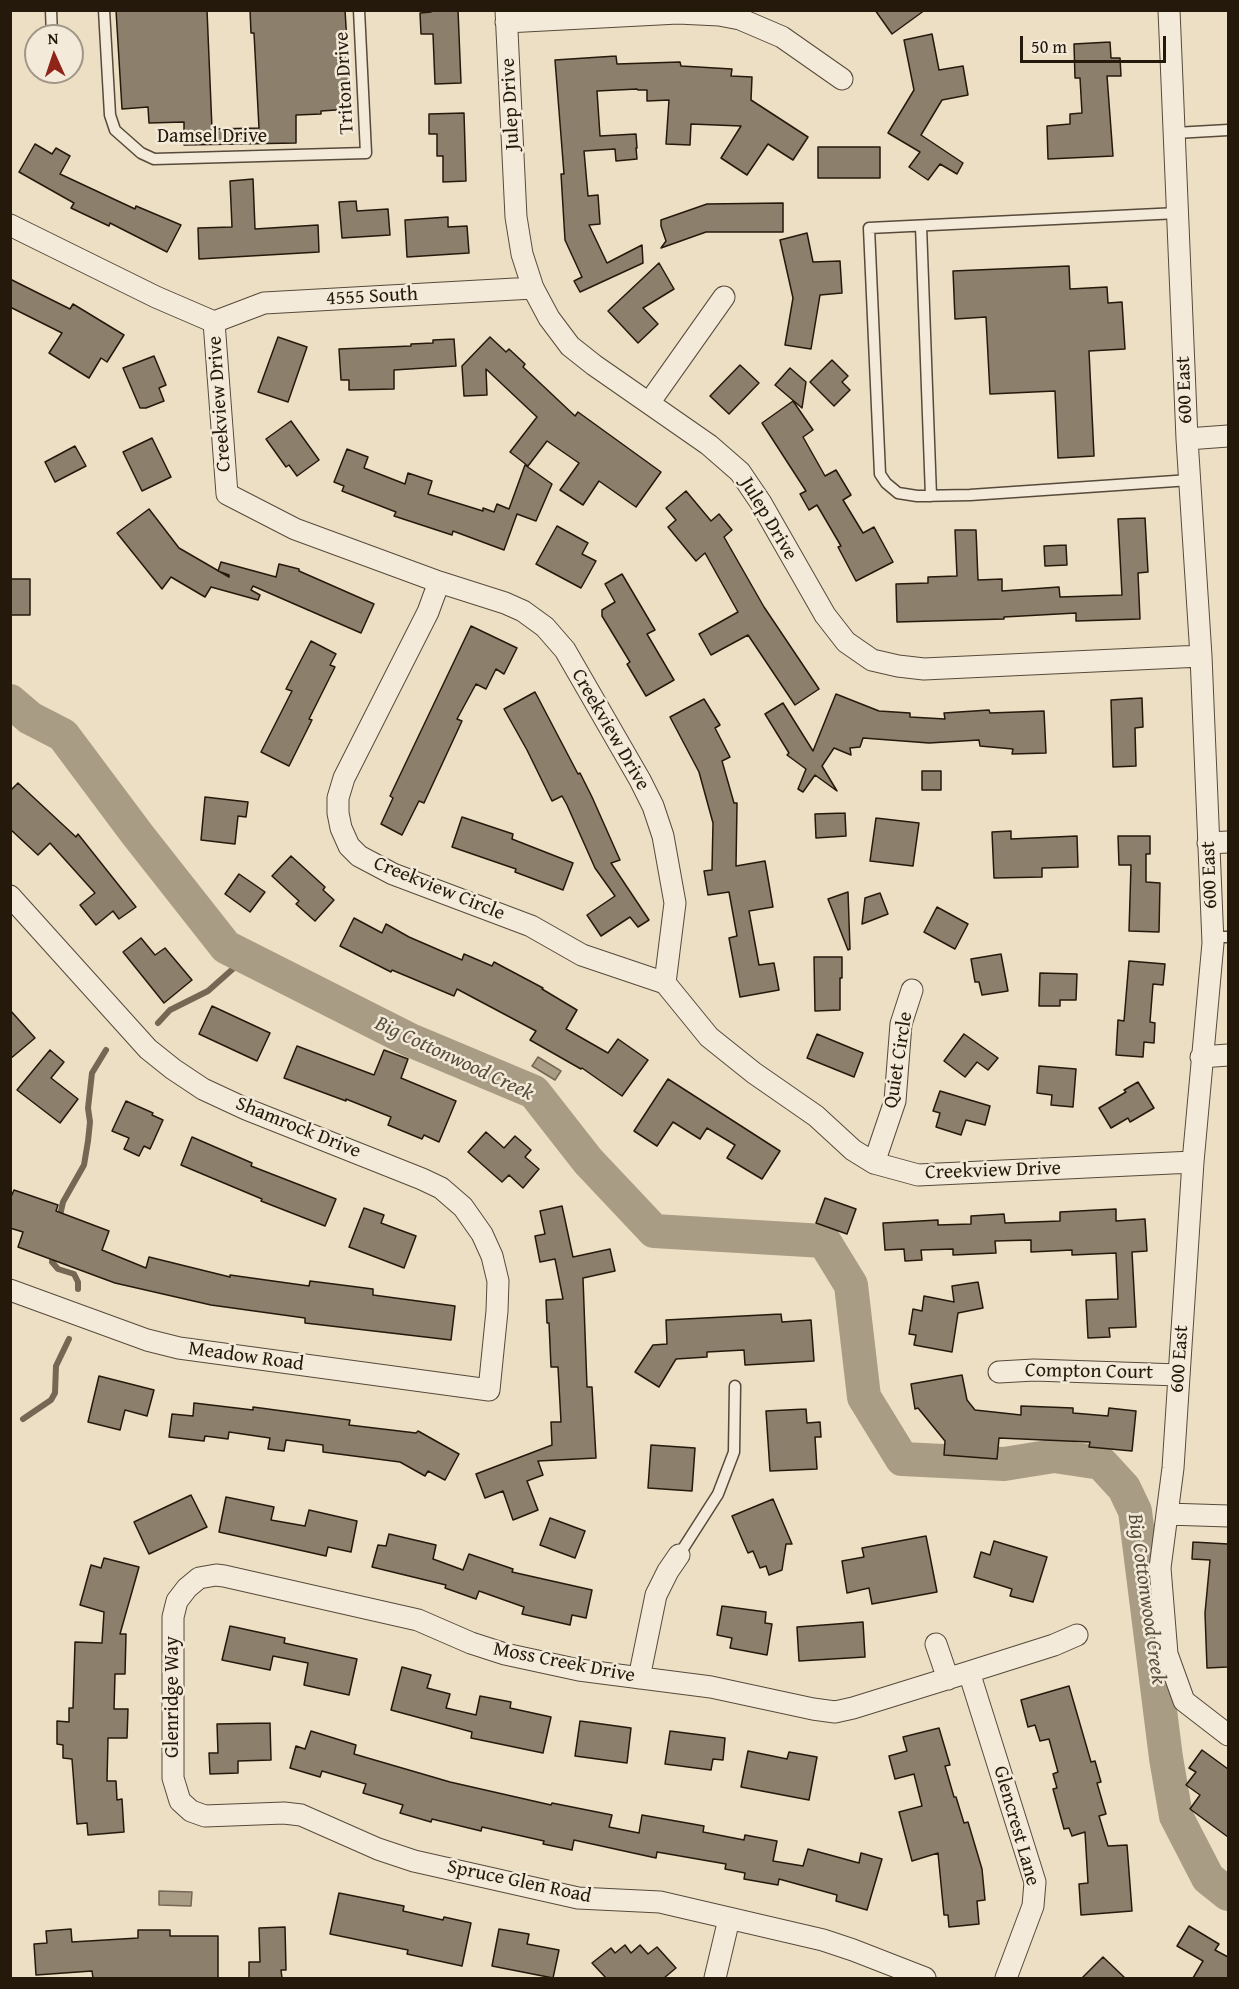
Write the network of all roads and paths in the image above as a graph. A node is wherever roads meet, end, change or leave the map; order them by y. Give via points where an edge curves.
1 (104, 10) edge
2 (359, 10) edge
3 (1169, 10) edge
4 (506, 16) edge
5 (842, 79) dead end
6 (1228, 130) edge
7 (1175, 133) junction
8 (366, 153) joint
9 (1178, 213) junction
10 (10, 225) edge
11 (921, 226) junction
12 (533, 288) junction
13 (724, 297) dead end
14 (214, 322) junction
15 (649, 403) junction
16 (1228, 436) edge
17 (1187, 439) junction
18 (1190, 480) junction
19 (931, 496) junction
20 (439, 582) junction
21 (1201, 656) junction
22 (1218, 842) edge
23 (10, 897) edge
24 (1220, 937) edge
25 (665, 983) junction
26 (912, 990) dead end
27 (1228, 1055) edge
28 (1201, 1057) junction
29 (1193, 1162) junction
30 (874, 1163) junction
31 (10, 1290) edge
32 (999, 1372) dead end
33 (1179, 1375) junction
34 (735, 1386) dead end
35 (489, 1390) joint
36 (1167, 1514) junction
37 (1228, 1516) edge
38 (679, 1555) joint
39 (187, 1588) joint
40 (1077, 1635) dead end
41 (936, 1644) dead end
42 (969, 1672) junction
43 (639, 1678) junction
44 (948, 1679) junction
45 (1228, 1735) edge
46 (185, 1807) joint
47 (729, 1919) junction
48 (715, 1978) edge
49 (925, 1978) edge
50 (1006, 1978) edge

1 - 8 lane, Damsel Drive via 110,115 115,130 141,153 154,159
2 - 8 lane, Triton Drive
3 - 7 street, 600 East
4 - 5 street via 719,15 740,19 782,37
4 - 12 street, Julep Drive via 516,217
6 - 7 lane
7 - 9 street, 600 East
9 - 11 lane
9 - 17 street, 600 East
10 - 14 street, Creekview Drive
11 - 19 lane
11 - 19 lane via 870,228 870,252 880,474 898,493
12 - 14 street, 4555 South via 264,303
12 - 15 street, Julep Drive via 570,345
13 - 15 street
14 - 20 street, Creekview Drive via 227,494 295,529
15 - 21 street, Julep Drive via 740,472 825,615 846,642 872,660 924,669
16 - 17 street
17 - 18 street, 600 East
18 - 19 lane
18 - 21 street, 600 East
20 - 25 street, Creekview Drive via 505,603 545,627 565,650 640,780 663,836 675,903
20 - 25 street, Creekview Circle via 428,612 344,778 338,813 349,846 359,856 393,874 531,926 582,956
21 - 22 street, 600 East
22 - 24 street, 600 East
23 - 35 street, Shamrock Drive via 148,1049 174,1070 246,1109 441,1188 463,1207 483,1234 498,1281
24 - 28 street, 600 East
25 - 30 street, Creekview Drive via 709,1037
26 - 30 street, Quiet Circle via 901,1024 895,1101
27 - 28 street
28 - 29 street, 600 East
29 - 30 street, Creekview Drive via 918,1174
29 - 33 street, 600 East
31 - 35 street, Meadow Road via 179,1348
32 - 33 street, Compton Court
33 - 36 street, 600 East
34 - 38 lane via 734,1452 718,1494
36 - 37 street
36 - 45 street, 600 East via 1160,1568 1167,1654 1184,1701
38 - 43 street via 656,1595
39 - 43 street, Moss Creek Drive via 199,1578 224,1576 418,1620 504,1654
39 - 46 street, Glenridge Way via 177,1601 173,1617 173,1778 176,1794
40 - 42 street, Moss Creek Drive
41 - 44 street
42 - 44 street, Moss Creek Drive
42 - 50 street, Glencrest Lane via 1035,1882 1033,1906
43 - 44 street, Moss Creek Drive via 711,1687 835,1712
46 - 47 street, Spruce Glen Road via 205,1816 301,1815 414,1861 578,1898 660,1902
47 - 48 street
47 - 49 street, Spruce Glen Road via 823,1940

